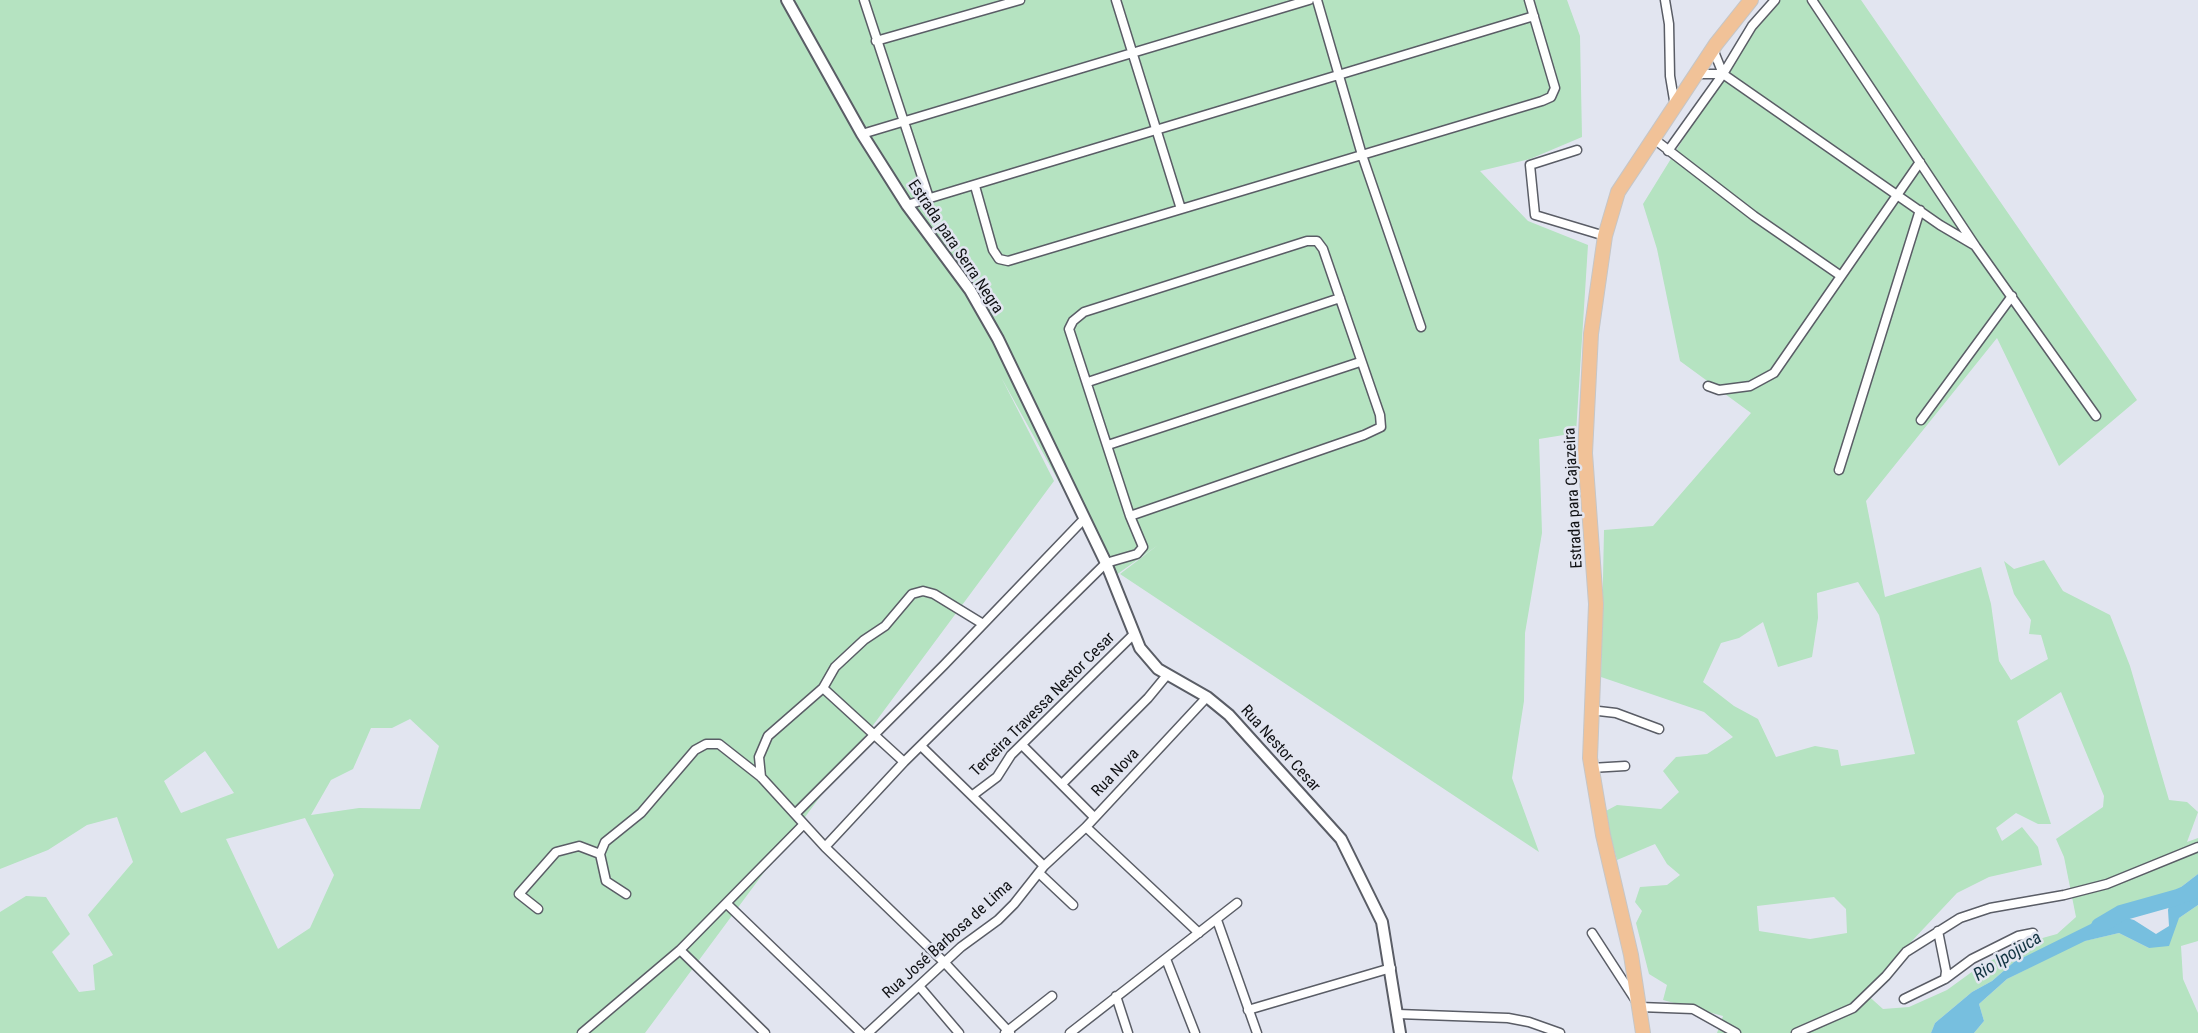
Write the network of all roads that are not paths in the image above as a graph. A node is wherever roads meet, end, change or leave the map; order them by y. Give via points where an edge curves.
1 (787, 0) edge
2 (864, 0) edge
3 (1020, 0) edge
4 (1116, 0) edge
5 (1309, 0) edge
6 (1317, 0) edge
7 (1529, 0) edge
8 (1665, 0) edge
9 (1751, 0) edge
10 (1775, 0) edge
11 (1812, 0) edge
12 (1534, 16) junction
13 (876, 41) junction
14 (1713, 49) junction
15 (1131, 54) junction
16 (1697, 74) junction
17 (1723, 74) junction
18 (1339, 76) junction
19 (1675, 106) junction
20 (903, 121) junction
21 (1155, 132) junction
22 (862, 134) junction
23 (1654, 139) junction
24 (1577, 150) dead end
25 (1668, 151) junction
26 (1362, 155) junction
27 (1920, 162) junction
28 (975, 186) junction
29 (1898, 195) junction
30 (929, 198) junction
31 (907, 205) junction
32 (1180, 209) junction
33 (1920, 210) junction
34 (1605, 236) junction
35 (1977, 247) junction
36 (1841, 276) junction
37 (2012, 296) junction
38 (1340, 298) junction
39 (1422, 327) dead end
40 (1360, 362) junction
41 (1088, 382) junction
42 (1708, 386) dead end
43 (2096, 417) dead end
44 (1921, 420) dead end
45 (1108, 445) junction
46 (1839, 470) dead end
47 (1130, 516) junction
48 (1084, 519) junction
49 (1106, 563) junction
50 (983, 624) junction
51 (1134, 634) junction
52 (1167, 675) junction
53 (823, 688) junction
54 (1208, 697) junction
55 (1590, 710) junction
56 (1659, 729) dead end
57 (875, 735) junction
58 (1022, 745) junction
59 (921, 746) junction
60 (904, 762) junction
61 (1625, 766) dead end
62 (1591, 768) junction
63 (761, 777) junction
64 (1063, 783) junction
65 (973, 795) junction
66 (796, 813) junction
67 (1094, 817) junction
68 (804, 824) junction
69 (1086, 827) junction
70 (825, 847) junction
71 (2198, 847) edge
72 (600, 854) junction
73 (1041, 870) junction
74 (626, 894) dead end
75 (1237, 903) dead end
76 (727, 904) junction
77 (1073, 906) dead end
78 (538, 909) dead end
79 (1217, 920) junction
80 (1938, 931) junction
81 (1199, 933) junction
82 (1592, 933) dead end
83 (2033, 933) dead end
84 (680, 950) junction
85 (1166, 959) junction
86 (945, 963) junction
87 (1391, 968) junction
88 (1945, 979) junction
89 (919, 986) junction
90 (1052, 996) dead end
91 (1116, 996) junction
92 (1904, 999) dead end
93 (1640, 1007) junction
94 (1248, 1010) junction
95 (1398, 1014) junction
96 (762, 1030) edge
97 (957, 1032) edge
98 (1007, 1032) edge
99 (582, 1033) edge
100 (752, 1033) edge
101 (861, 1033) edge
102 (868, 1033) edge
103 (1070, 1033) edge
104 (1128, 1033) edge
105 (1195, 1033) edge
106 (1257, 1033) edge
107 (1400, 1033) edge
108 (1560, 1033) edge
109 (1643, 1033) edge
110 (1736, 1033) edge
111 (1796, 1033) edge

1 - 22 street, Estrada para Serra Negra
2 - 13 street
3 - 13 street
4 - 15 street
5 - 15 street
6 - 18 street
7 - 12 street
8 - 19 street
9 - 14 main road, Estrada para Cajazeira
10 - 17 street via 1752,27
11 - 27 street
12 - 18 street
12 - 26 street via 1555,88 1551,97
13 - 20 street
14 - 16 main road, Estrada para Cajazeira
14 - 17 street
15 - 20 street
15 - 21 street
16 - 17 street
16 - 19 main road, Estrada para Cajazeira
17 - 25 street
17 - 29 street
18 - 21 street
18 - 26 street
19 - 23 main road, Estrada para Cajazeira
20 - 22 street
20 - 30 street
21 - 28 street
21 - 32 street
22 - 31 street, Estrada para Serra Negra
23 - 25 street
23 - 34 main road, Estrada para Cajazeira via 1618,192
24 - 34 street via 1530,165 1535,215
25 - 36 street
26 - 32 street
26 - 39 street
27 - 29 street
27 - 35 street
28 - 30 street
28 - 32 street via 993,250 1003,261
29 - 33 street
29 - 36 street
30 - 31 street
31 - 48 street, Estrada para Serra Negra via 970,290 998,339
33 - 35 street
33 - 46 street
34 - 55 main road, Estrada para Cajazeira via 1591,334 1587,410 1587,501 1596,604
35 - 37 street
36 - 42 street via 1774,373 1750,386 1719,390
37 - 43 street
37 - 44 street
38 - 40 street
38 - 41 street
38 - 41 street via 1321,244 1313,240 1084,312 1070,329
40 - 45 street
40 - 47 street via 1380,415 1381,427 1376,431
41 - 45 street
45 - 47 street
47 - 49 street via 1143,547 1137,554
48 - 49 street, Rua Nestor Cesar
48 - 50 street
49 - 51 street, Rua Nestor Cesar
49 - 59 street
50 - 53 street via 934,594 918,591 906,598 885,626 835,667
50 - 57 street
51 - 52 street, Rua Nestor Cesar via 1147,658
51 - 58 street, Terceira Travessa Nestor Cesar
52 - 54 street, Rua Nestor Cesar
52 - 64 street
53 - 57 street
53 - 63 street via 763,743 759,758
54 - 67 street, Rua Nova
54 - 87 street, Rua Nestor Cesar via 1251,738 1341,838 1382,921
55 - 56 street via 1616,713
55 - 62 main road, Estrada para Cajazeira
57 - 60 street
57 - 66 street
58 - 64 street
58 - 65 street, Terceira Travessa Nestor Cesar via 997,777
59 - 60 street
59 - 65 street
60 - 70 street
61 - 62 street
62 - 93 main road, Estrada para Cajazeira
63 - 66 street
63 - 72 street via 719,744 700,747 641,813 605,842
64 - 67 street
65 - 73 street
66 - 68 street
67 - 69 street, Rua Nova
68 - 70 street
68 - 76 street
69 - 73 street, Rua Nova
69 - 81 street
70 - 86 street
71 - 80 street via 2107,884 1990,908
72 - 74 street via 606,881
72 - 78 street via 579,846 556,852 519,894
73 - 77 street
73 - 86 street, Rua José Barbosa de Lima via 998,920
75 - 79 street
76 - 84 street
76 - 101 street
79 - 81 street
79 - 94 street
80 - 88 street
80 - 111 street via 1906,952 1853,1008
81 - 85 street
82 - 93 street
83 - 88 street via 2018,936 1972,959
84 - 96 street
84 - 99 street
85 - 91 street
85 - 105 street
86 - 89 street, Rua José Barbosa de Lima
86 - 98 street
87 - 94 street
87 - 95 street, Rua Nestor Cesar
88 - 92 street
89 - 97 street
89 - 102 street, Rua José Barbosa de Lima
90 - 98 street
91 - 103 street
91 - 104 street
93 - 109 main road, Estrada para Cajazeira
93 - 110 street via 1693,1009
94 - 106 street
95 - 107 street, Rua Nestor Cesar
95 - 108 street via 1508,1018
96 - 100 street

